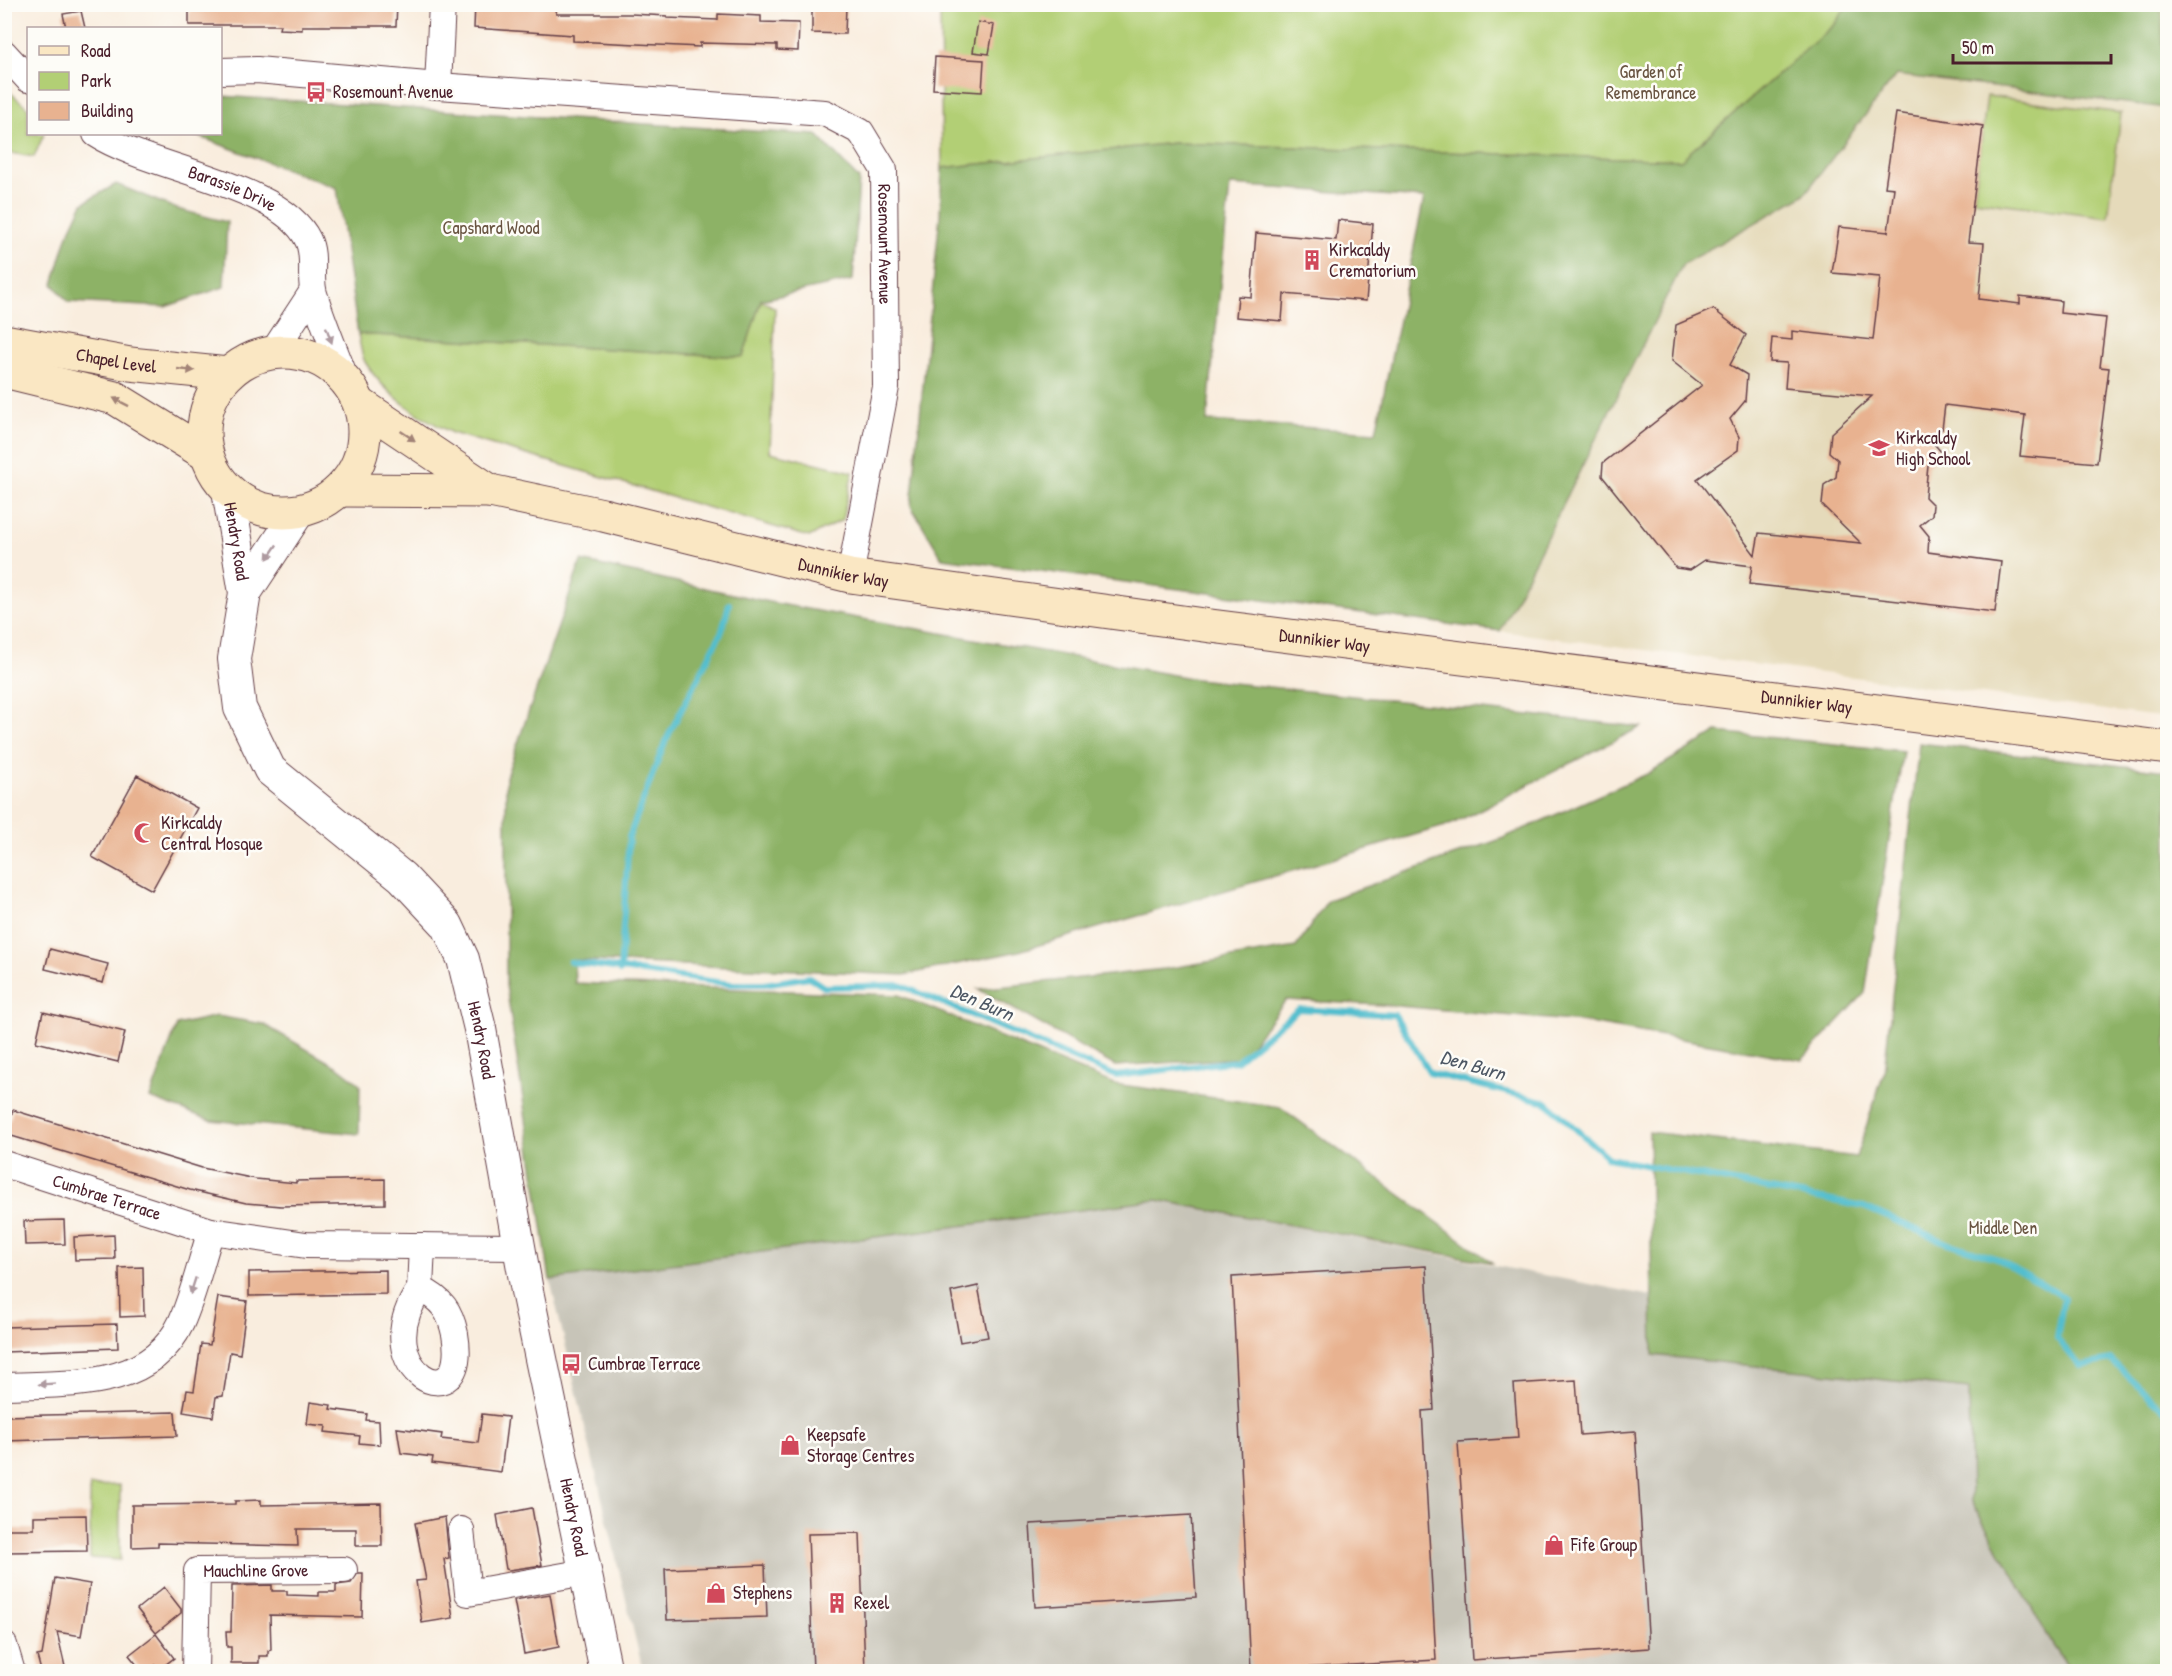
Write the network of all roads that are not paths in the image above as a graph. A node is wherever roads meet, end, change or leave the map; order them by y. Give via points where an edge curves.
1 (442, 4) edge
2 (4, 53) edge
3 (222, 71) edge
4 (27, 78) edge
5 (438, 86) junction
6 (101, 135) edge
7 (313, 291) junction
8 (4, 341) edge
9 (273, 352) junction
10 (4, 371) edge
11 (228, 374) junction
12 (353, 392) junction
13 (207, 454) junction
14 (228, 490) junction
15 (340, 490) junction
16 (490, 491) junction
17 (299, 511) junction
18 (850, 576) junction
19 (245, 593) junction
20 (2168, 748) edge
21 (4, 1164) edge
22 (211, 1231) junction
23 (422, 1246) junction
24 (519, 1248) junction
25 (420, 1289) dead end
26 (4, 1386) edge
27 (461, 1530) dead end
28 (344, 1570) dead end
29 (586, 1572) junction
30 (4, 1645) edge
31 (12, 1671) edge
32 (195, 1671) edge
33 (606, 1671) edge

1 - 5 street
2 - 4 street
3 - 5 street, Rosemount Avenue via 257,70
5 - 18 street, Rosemount Avenue via 825,113 861,132 884,170 886,387
6 - 7 street, Barassie Drive via 286,212 299,224 309,242
7 - 9 street
7 -> 12 street
8 -> 11 main road, Chapel Level via 130,364
9 - 11 main road via 249,360
9 - 12 main road via 300,353 325,362
13 -> 10 main road, Chapel Level via 115,398
11 - 13 main road via 214,391 206,411 203,433
12 - 15 main road via 365,426 363,449 355,471
12 -> 16 main road, Dunnikier Way
13 - 14 main road
14 - 17 main road via 273,512
14 - 19 street, Hendry Road
15 - 16 main road, Dunnikier Way
15 - 17 main road
16 - 18 main road, Dunnikier Way
17 -> 19 street, Hendry Road
18 - 20 main road, Dunnikier Way
19 - 24 street, Hendry Road via 234,659 240,708 270,770 402,877 447,925 463,959 480,1029
21 - 22 street, Cumbrae Terrace
22 - 23 street, Cumbrae Terrace via 306,1245
22 -> 26 street via 180,1324 144,1365 105,1381
23 - 24 street, Cumbrae Terrace
23 - 25 street
24 - 29 street, Hendry Road
27 - 29 street, Hendry Road via 468,1593
28 - 32 street, Mauchline Grove via 197,1571
29 - 33 street, Hendry Road
30 - 31 street

